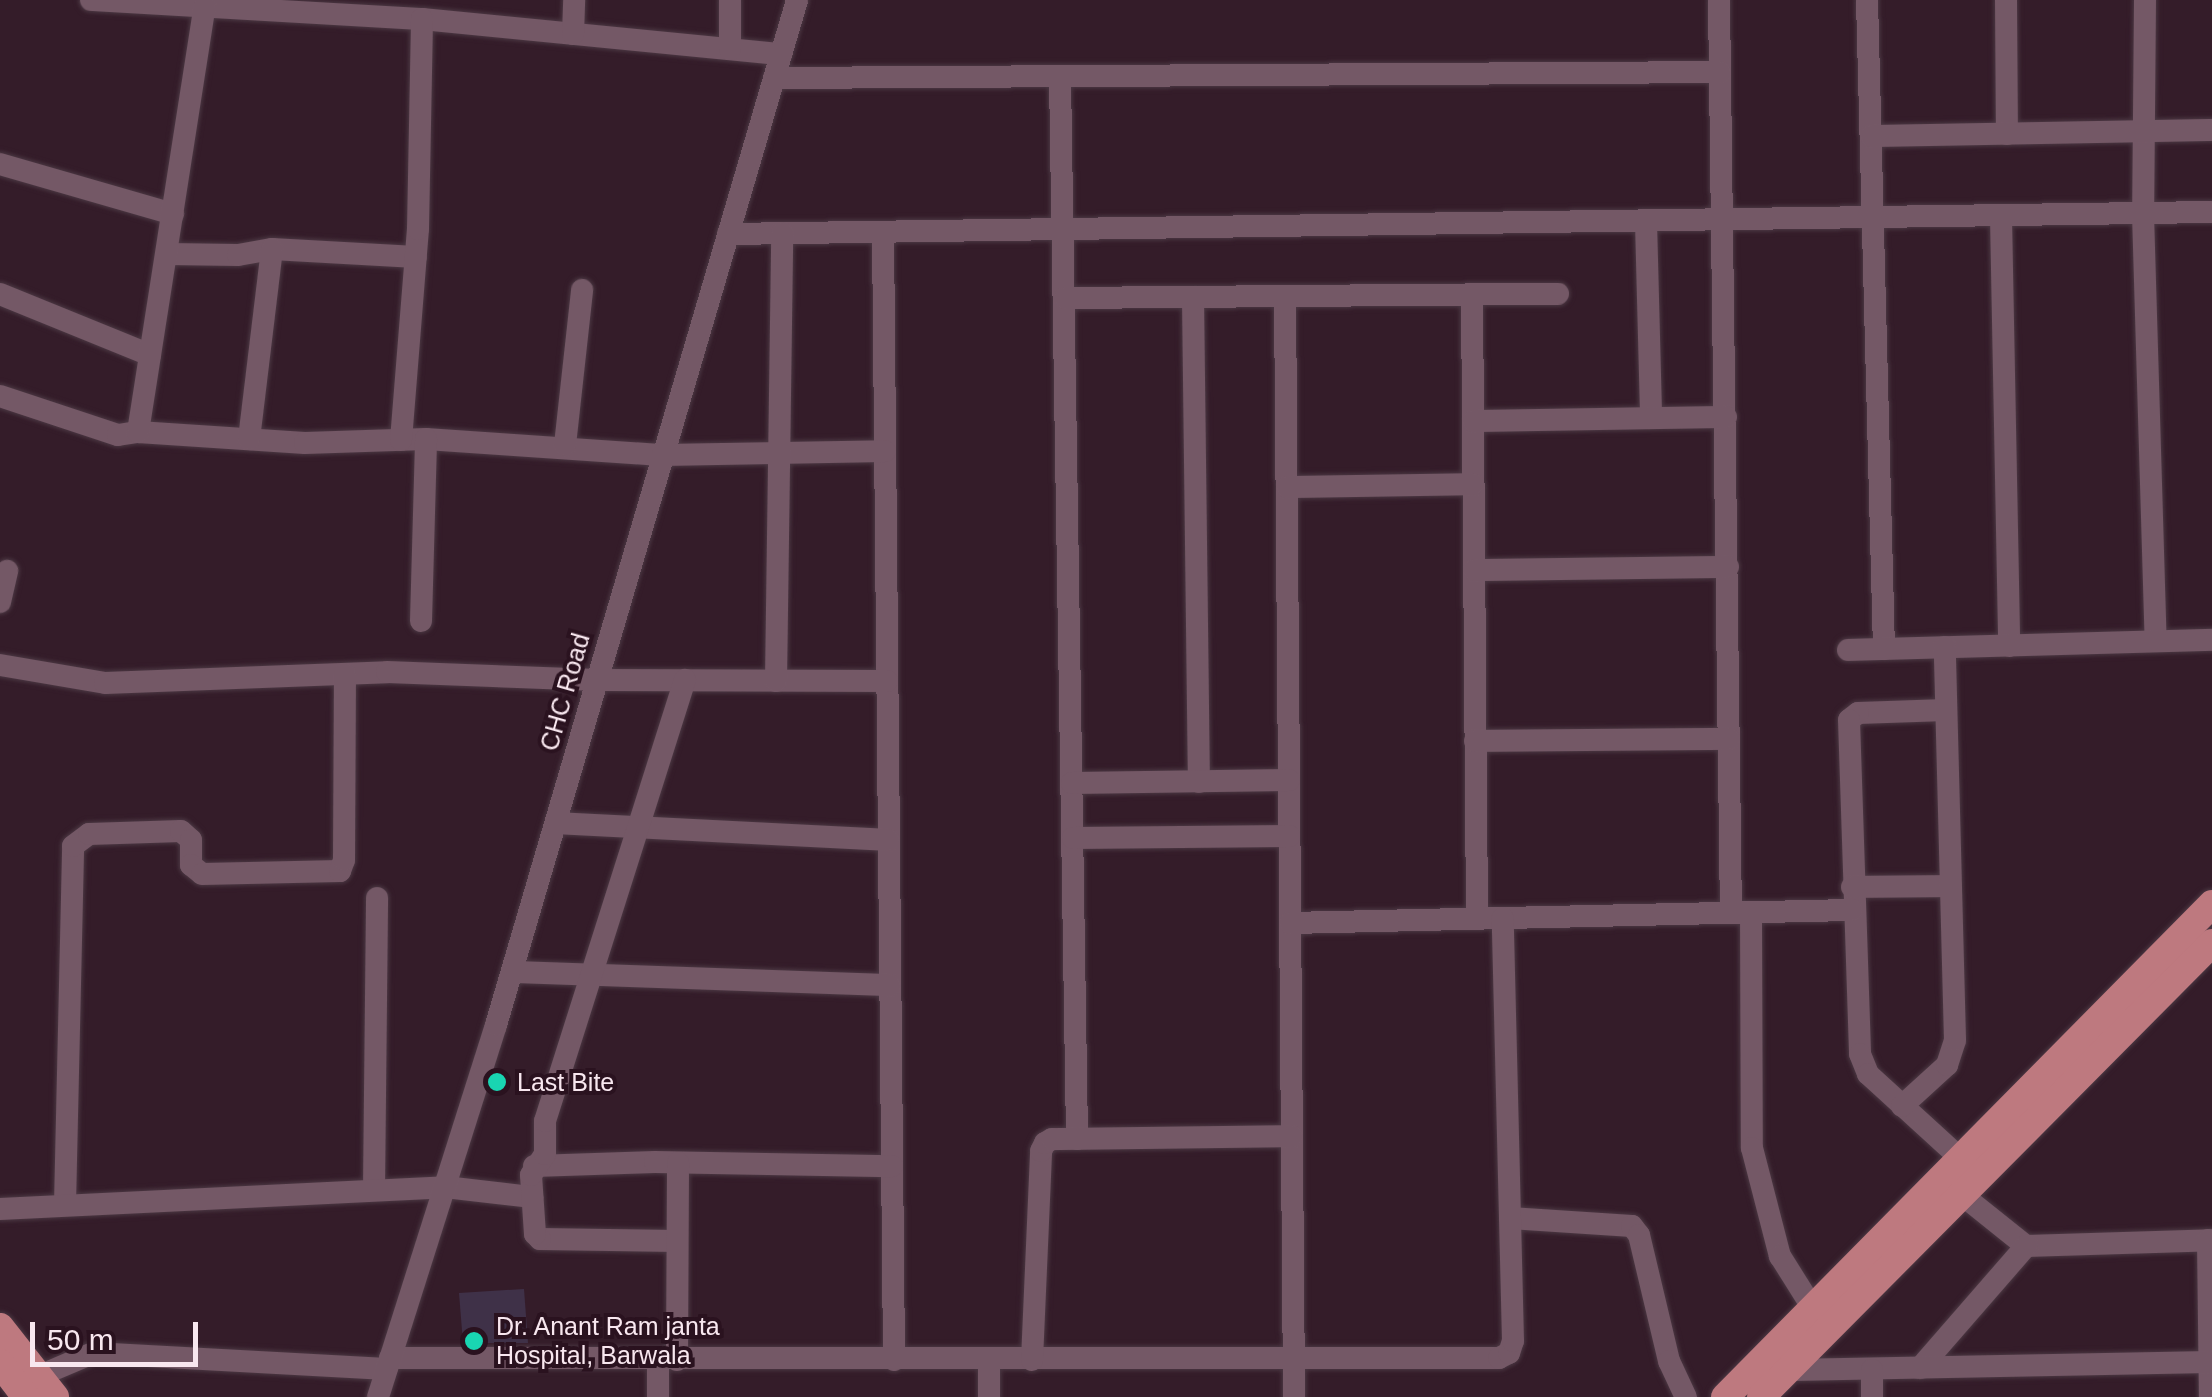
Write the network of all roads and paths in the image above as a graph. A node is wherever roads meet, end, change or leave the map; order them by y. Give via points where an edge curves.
1 (91, 0) edge
2 (574, 0) edge
3 (730, 0) edge
4 (797, 0) edge
5 (1719, 0) edge
6 (1867, 0) edge
7 (2006, 0) edge
8 (2145, 0) edge
9 (170, 2) edge
10 (205, 6) junction
11 (422, 18) junction
12 (573, 34) junction
13 (730, 49) junction
14 (781, 54) junction
15 (1720, 72) junction
16 (1060, 77) junction
17 (774, 78) junction
18 (2212, 130) edge
19 (2146, 132) junction
20 (2007, 134) junction
21 (1871, 136) junction
22 (0, 164) edge
23 (2212, 212) edge
24 (172, 214) junction
25 (2143, 214) junction
26 (2002, 217) junction
27 (1873, 218) junction
28 (1724, 220) junction
29 (1646, 222) junction
30 (1064, 230) junction
31 (883, 232) junction
32 (728, 234) junction
33 (782, 234) junction
34 (272, 249) junction
35 (166, 254) junction
36 (416, 257) junction
37 (582, 290) dead end
38 (0, 294) edge
39 (1558, 294) dead end
40 (1472, 295) junction
41 (1285, 296) junction
42 (1193, 297) junction
43 (1065, 298) junction
44 (150, 356) junction
45 (0, 396) edge
46 (1726, 417) junction
47 (1651, 418) junction
48 (1473, 421) junction
49 (138, 432) junction
50 (249, 439) junction
51 (426, 439) junction
52 (401, 440) junction
53 (565, 445) junction
54 (885, 451) junction
55 (779, 453) junction
56 (663, 455) junction
57 (1474, 484) junction
58 (1287, 488) junction
59 (1728, 566) junction
60 (7, 570) dead end
61 (1474, 570) junction
62 (0, 602) edge
63 (421, 621) dead end
64 (2212, 640) edge
65 (2156, 642) junction
66 (2008, 646) junction
67 (1945, 648) junction
68 (1884, 649) junction
69 (1848, 650) dead end
70 (0, 664) edge
71 (344, 674) junction
72 (597, 680) junction
73 (685, 680) junction
74 (776, 681) junction
75 (887, 681) junction
76 (1946, 710) junction
77 (1730, 739) junction
78 (1475, 741) junction
79 (1289, 780) junction
80 (1199, 782) junction
81 (1072, 784) junction
82 (556, 823) junction
83 (638, 827) junction
84 (1290, 836) junction
85 (1073, 838) junction
86 (889, 840) junction
87 (1948, 886) junction
88 (377, 898) dead end
89 (1852, 898) junction
90 (2212, 904) edge
91 (1742, 912) junction
92 (1502, 918) junction
93 (1476, 919) junction
94 (1290, 923) junction
95 (2212, 943) edge
96 (512, 972) junction
97 (592, 974) junction
98 (890, 984) junction
99 (1902, 1106) junction
100 (1292, 1136) junction
101 (1077, 1139) junction
102 (678, 1162) junction
103 (534, 1166) junction
104 (892, 1166) junction
105 (1967, 1176) junction
106 (444, 1187) junction
107 (374, 1190) junction
108 (532, 1198) junction
109 (64, 1205) junction
110 (0, 1208) edge
111 (1510, 1218) junction
112 (2210, 1240) edge
113 (677, 1241) junction
114 (2026, 1246) junction
115 (1811, 1306) junction
116 (0, 1327) edge
117 (1827, 1331) junction
118 (1294, 1359) junction
119 (668, 1360) junction
120 (894, 1360) junction
121 (989, 1360) junction
122 (1032, 1360) junction
123 (2211, 1362) edge
124 (0, 1364) edge
125 (388, 1364) junction
126 (1920, 1368) junction
127 (1789, 1370) junction
128 (1872, 1370) junction
129 (40, 1390) edge
130 (378, 1397) edge
131 (658, 1397) edge
132 (989, 1397) edge
133 (1294, 1397) edge
134 (1686, 1397) edge
135 (1725, 1397) edge
136 (1761, 1397) edge
137 (1872, 1397) edge
138 (2210, 1397) edge

1 - 9 street
2 - 12 street
3 - 13 street
4 - 14 street, CHC Road
5 - 15 street
6 - 21 street
7 - 20 street
8 - 19 street
9 - 10 street
10 - 11 street
10 - 24 street
11 - 12 street
11 - 36 street
12 - 13 street
13 - 14 street
14 - 17 street, CHC Road
15 - 16 street
15 - 28 street
16 - 17 street
16 - 30 street
17 - 32 street, CHC Road
18 - 19 street
19 - 20 street
19 - 25 street
20 - 21 street
21 - 27 street
22 - 24 street
23 - 25 street
24 - 35 street
25 - 26 street
25 - 65 street
26 - 27 street
26 - 66 street
27 - 28 street
27 - 68 street
28 - 29 street
28 - 46 street
29 - 30 street
29 - 47 street
30 - 31 street
30 - 43 street
31 - 33 street
31 - 54 street
32 - 33 street
32 - 56 street, CHC Road
33 - 55 street
34 - 35 street
34 - 36 street
34 - 50 street
35 - 44 street
36 - 52 street
37 - 53 street
38 - 44 street
39 - 40 street
40 - 41 street
40 - 48 street
41 - 42 street
41 - 58 street
42 - 43 street
42 - 80 street
43 - 81 street
44 - 49 street
45 - 49 street via 103,434
46 - 47 street
46 - 59 street
47 - 48 street
48 - 57 street
49 - 50 street
50 - 52 street
51 - 52 street
51 - 53 street
51 - 63 street
53 - 56 street
54 - 55 street
54 - 75 street
55 - 56 street
55 - 74 street
56 - 72 street, CHC Road
57 - 58 street
57 - 61 street
58 - 79 street
59 - 61 street
59 - 77 street
60 - 62 street
61 - 78 street
64 - 65 street
65 - 66 street
66 - 67 street
67 - 68 street
67 - 76 street
68 - 69 street
70 - 71 street via 106,683
71 - 72 street
71 - 109 street via 340,871 202,874 192,866 191,840 182,831 89,834 72,846
72 - 73 street
72 - 82 street, CHC Road
73 - 74 street
73 - 83 street
74 - 75 street
75 - 86 street
76 - 87 street
76 - 89 street via 1851,715
77 - 78 street
77 - 91 street
78 - 93 street
79 - 80 street
79 - 84 street
80 - 81 street
81 - 85 street
82 - 83 street
82 - 96 street, CHC Road
83 - 86 street
83 - 97 street
84 - 85 street
84 - 94 street
85 - 101 street
86 - 98 street
87 - 89 street
87 - 99 street via 1953,1056
88 - 107 street
89 - 91 street
89 - 99 street via 1862,1067
90 - 105 main road
91 - 92 street
91 - 115 street via 1752,1148 1780,1256
92 - 93 street
92 - 111 street
93 - 94 street
94 - 100 street
95 - 105 main road
96 - 97 street
96 - 106 street, CHC Road
97 - 98 street
97 - 103 street via 545,1121 545,1154
98 - 104 street
99 - 105 street
100 - 101 street
100 - 118 street
101 - 122 street via 1052,1139 1041,1151
102 - 103 street
102 - 104 street
102 - 113 street
103 - 108 street
104 - 120 street
105 - 114 street
105 - 115 main road
105 - 117 main road
106 - 107 street
106 - 108 street
106 - 125 street, CHC Road
107 - 109 street
108 - 113 street via 535,1234 547,1241
109 - 110 street
111 - 118 street via 1509,1352 1499,1358
111 - 134 street via 1632,1226 1669,1362
112 - 114 street
112 - 123 street
113 - 119 street
114 - 126 street
115 - 117 street
115 - 135 main road
116 - 129 main road
117 - 127 main road
118 - 122 street
118 - 133 street
119 - 120 street
119 - 125 street
119 - 131 street
120 - 121 street
121 - 122 street
121 - 132 street
123 - 126 street
123 - 138 street
124 - 129 main road
125 - 129 street via 93,1353
125 - 130 street, CHC Road
126 - 128 street
127 - 128 street
127 - 136 main road
128 - 137 street

